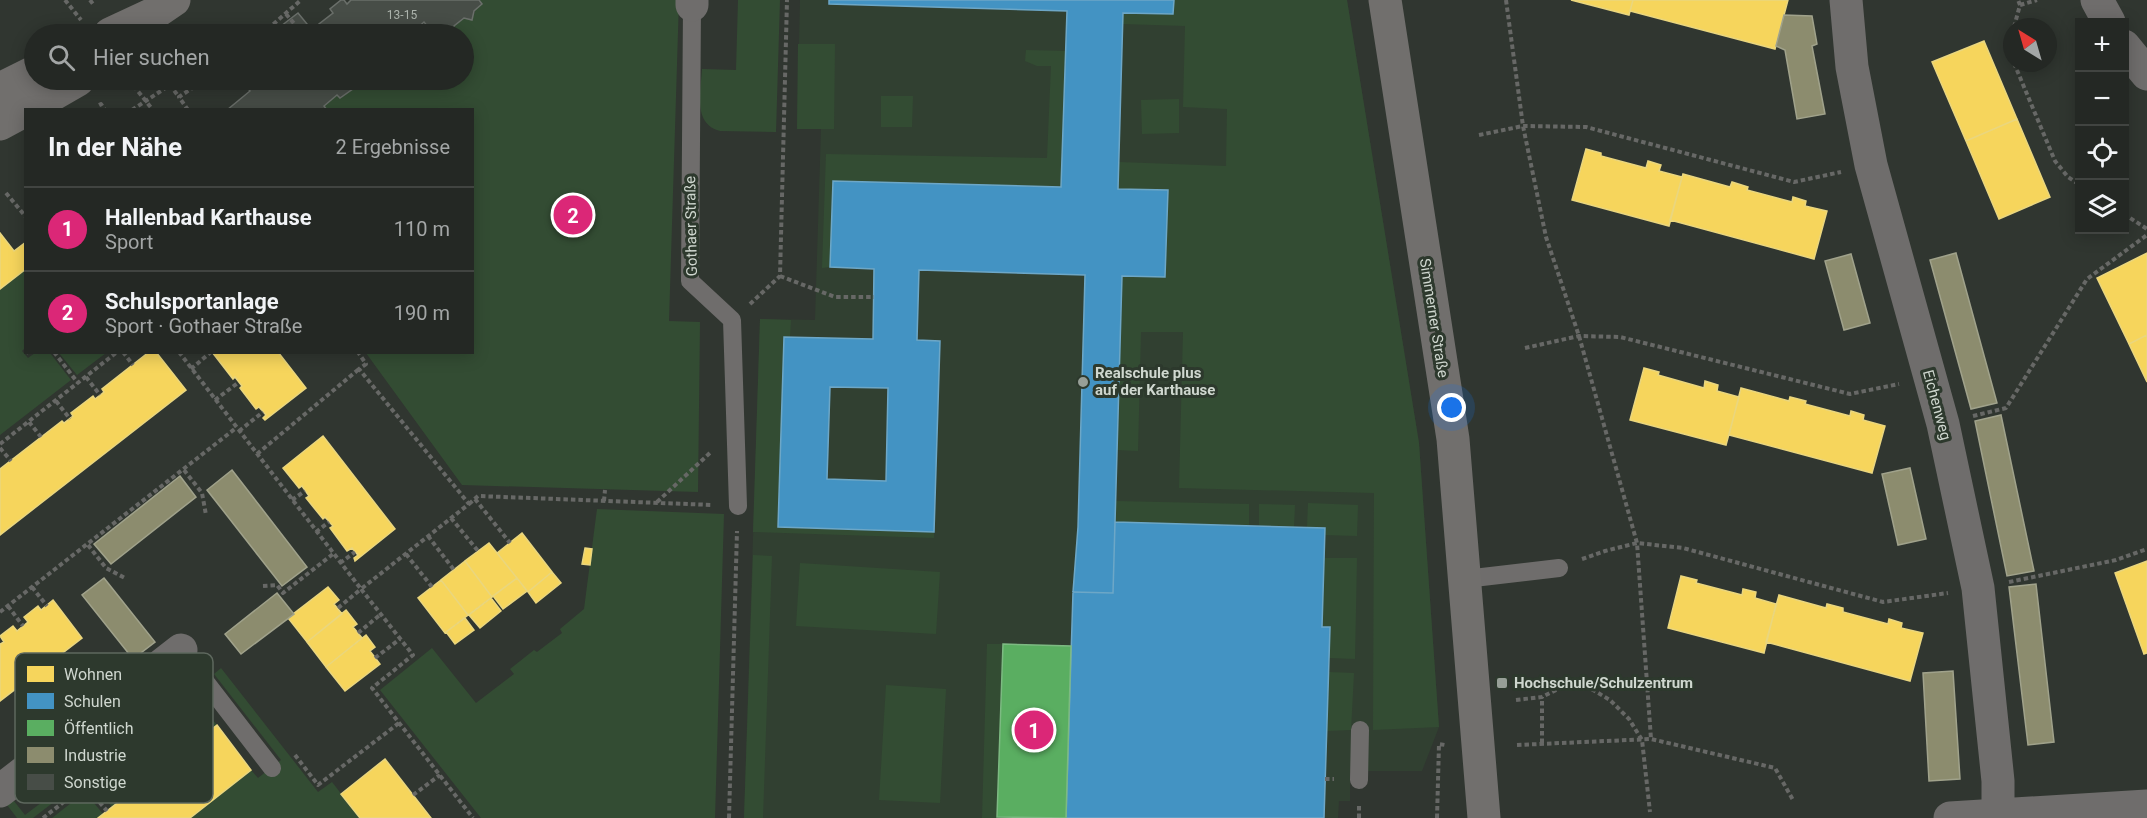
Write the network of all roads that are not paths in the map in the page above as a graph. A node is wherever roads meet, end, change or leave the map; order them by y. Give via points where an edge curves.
1 (1385, 0) edge
2 (1846, 0) edge
3 (2097, 0) edge
4 (692, 3) edge
5 (154, 12) edge
6 (2107, 18) edge
7 (117, 24) edge
8 (2129, 52) edge
9 (2147, 74) edge
10 (24, 77) edge
11 (0, 89) edge
12 (61, 90) edge
13 (29, 108) edge
14 (24, 111) edge
15 (0, 124) edge
16 (738, 506) road end
17 (1559, 568) road end
18 (1465, 579) junction
19 (181, 650) joint
20 (177, 653) edge
21 (183, 653) edge
22 (213, 691) edge
23 (1360, 730) dead end
24 (272, 768) dead end
25 (15, 779) edge
26 (1359, 780) dead end
27 (0, 791) edge
28 (2147, 806) edge
29 (1998, 814) junction
30 (1484, 818) edge
31 (1950, 818) edge

1 - 18 street, Simmerner Straße via 1454,439
2 - 29 street, Eichenweg via 1852,67 1871,165 1943,424 1978,588
3 - 6 street
4 - 16 lane, Gothaer Straße via 690,281 732,320
5 - 7 street
8 - 9 street
10 - 11 street
12 - 13 street
14 - 15 street
17 - 18 lane
18 - 30 street, Simmerner Straße
19 - 20 street
19 - 21 lane
22 - 24 lane
23 - 26 lane
25 - 27 street
28 - 29 street
29 - 31 street

